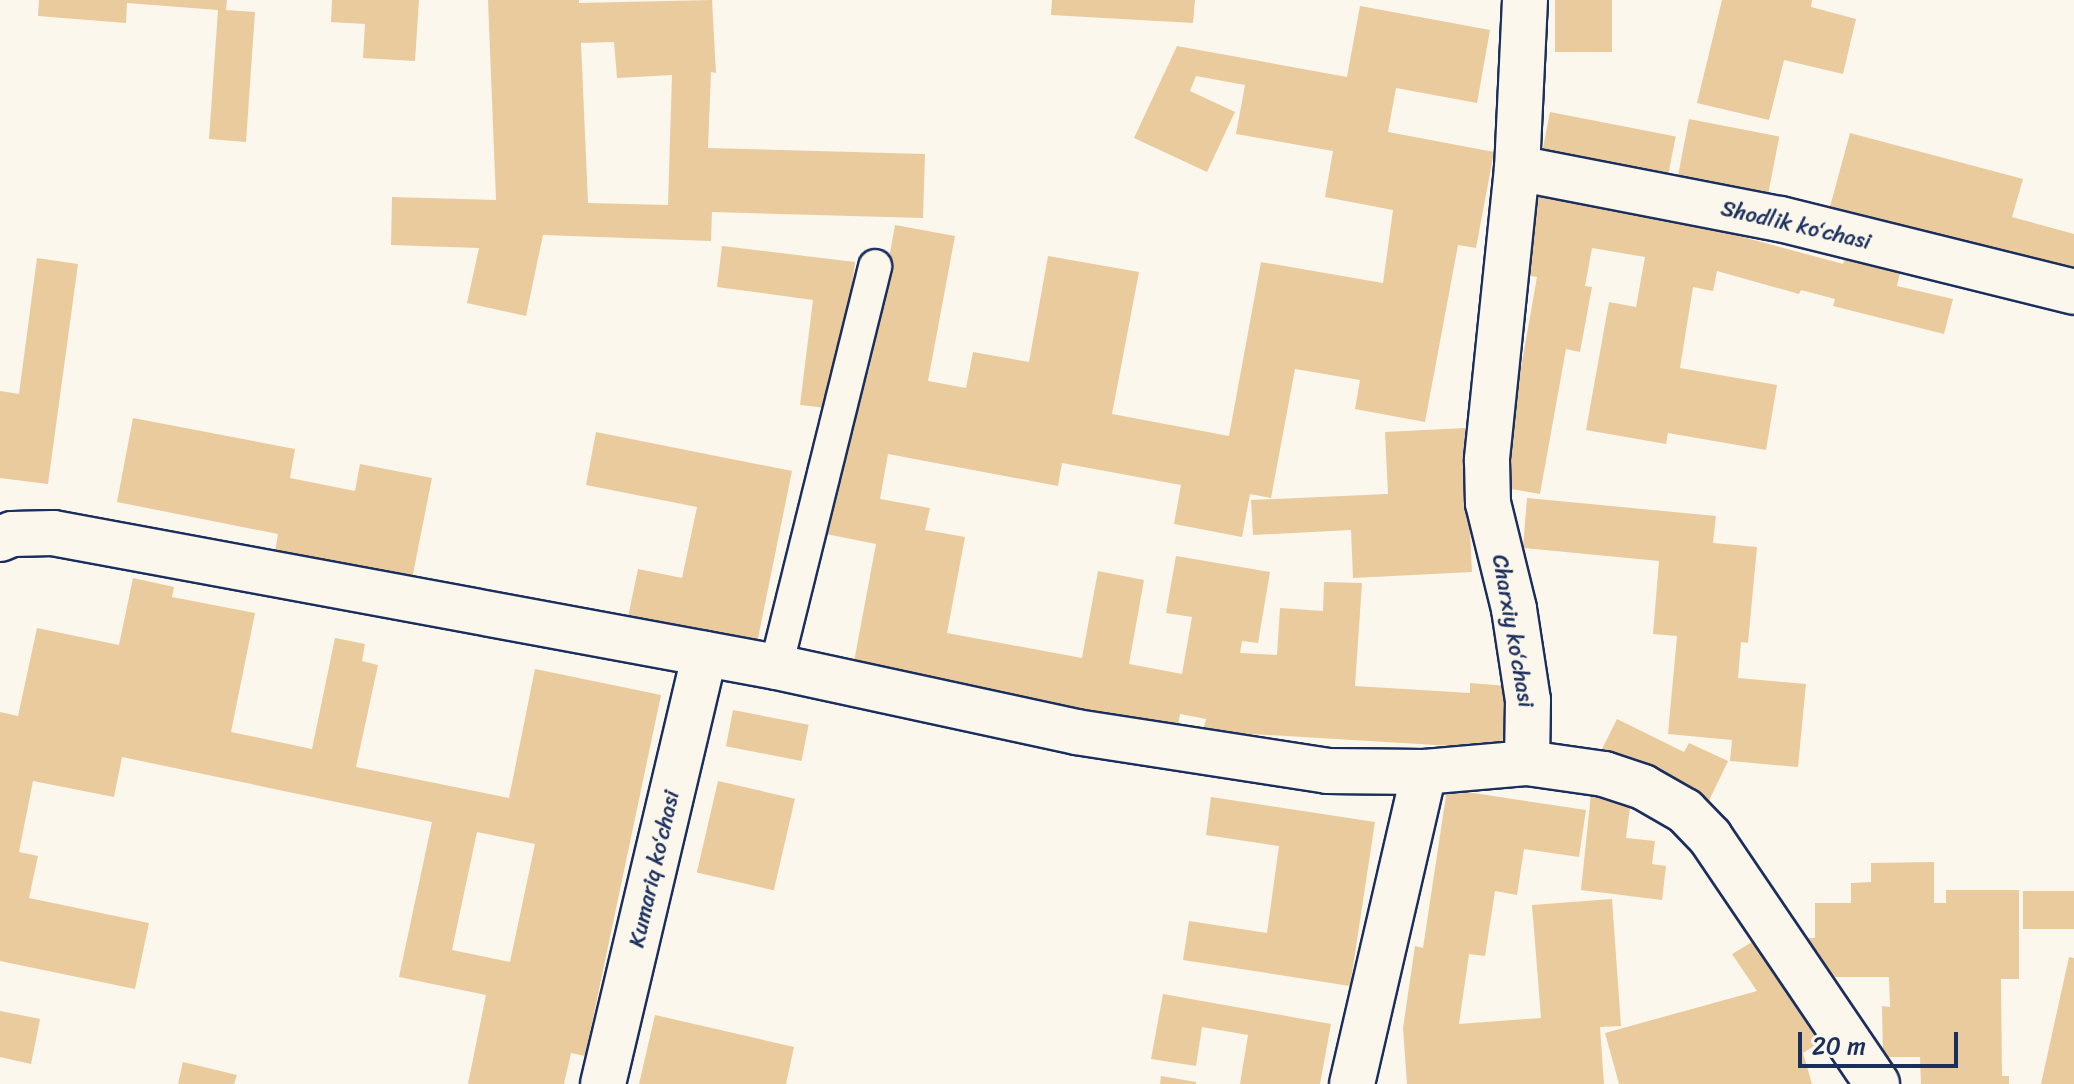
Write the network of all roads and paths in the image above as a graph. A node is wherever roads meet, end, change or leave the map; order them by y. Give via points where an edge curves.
1 (1525, 0) edge
2 (1517, 168) junction
3 (875, 266) dead end
4 (2074, 292) edge
5 (0, 539) edge
6 (705, 654) junction
7 (776, 667) junction
8 (1527, 763) junction
9 (1424, 772) junction
10 (603, 1084) edge
11 (1352, 1084) edge
12 (1877, 1084) edge

1 - 2 street, Charxiy koʻchasi
2 - 4 street, Shodlik koʻchasi via 1780,219
2 - 8 street, Charxiy koʻchasi via 1487,460 1488,503 1514,609 1528,700
3 - 7 lane
5 - 6 street via 53,533
6 - 7 street
6 - 10 street, Kumariq koʻchasi
7 - 9 street via 1076,732 1327,771
8 - 9 street
8 - 12 street via 1604,774 1643,787 1685,811 1710,837
9 - 11 street

